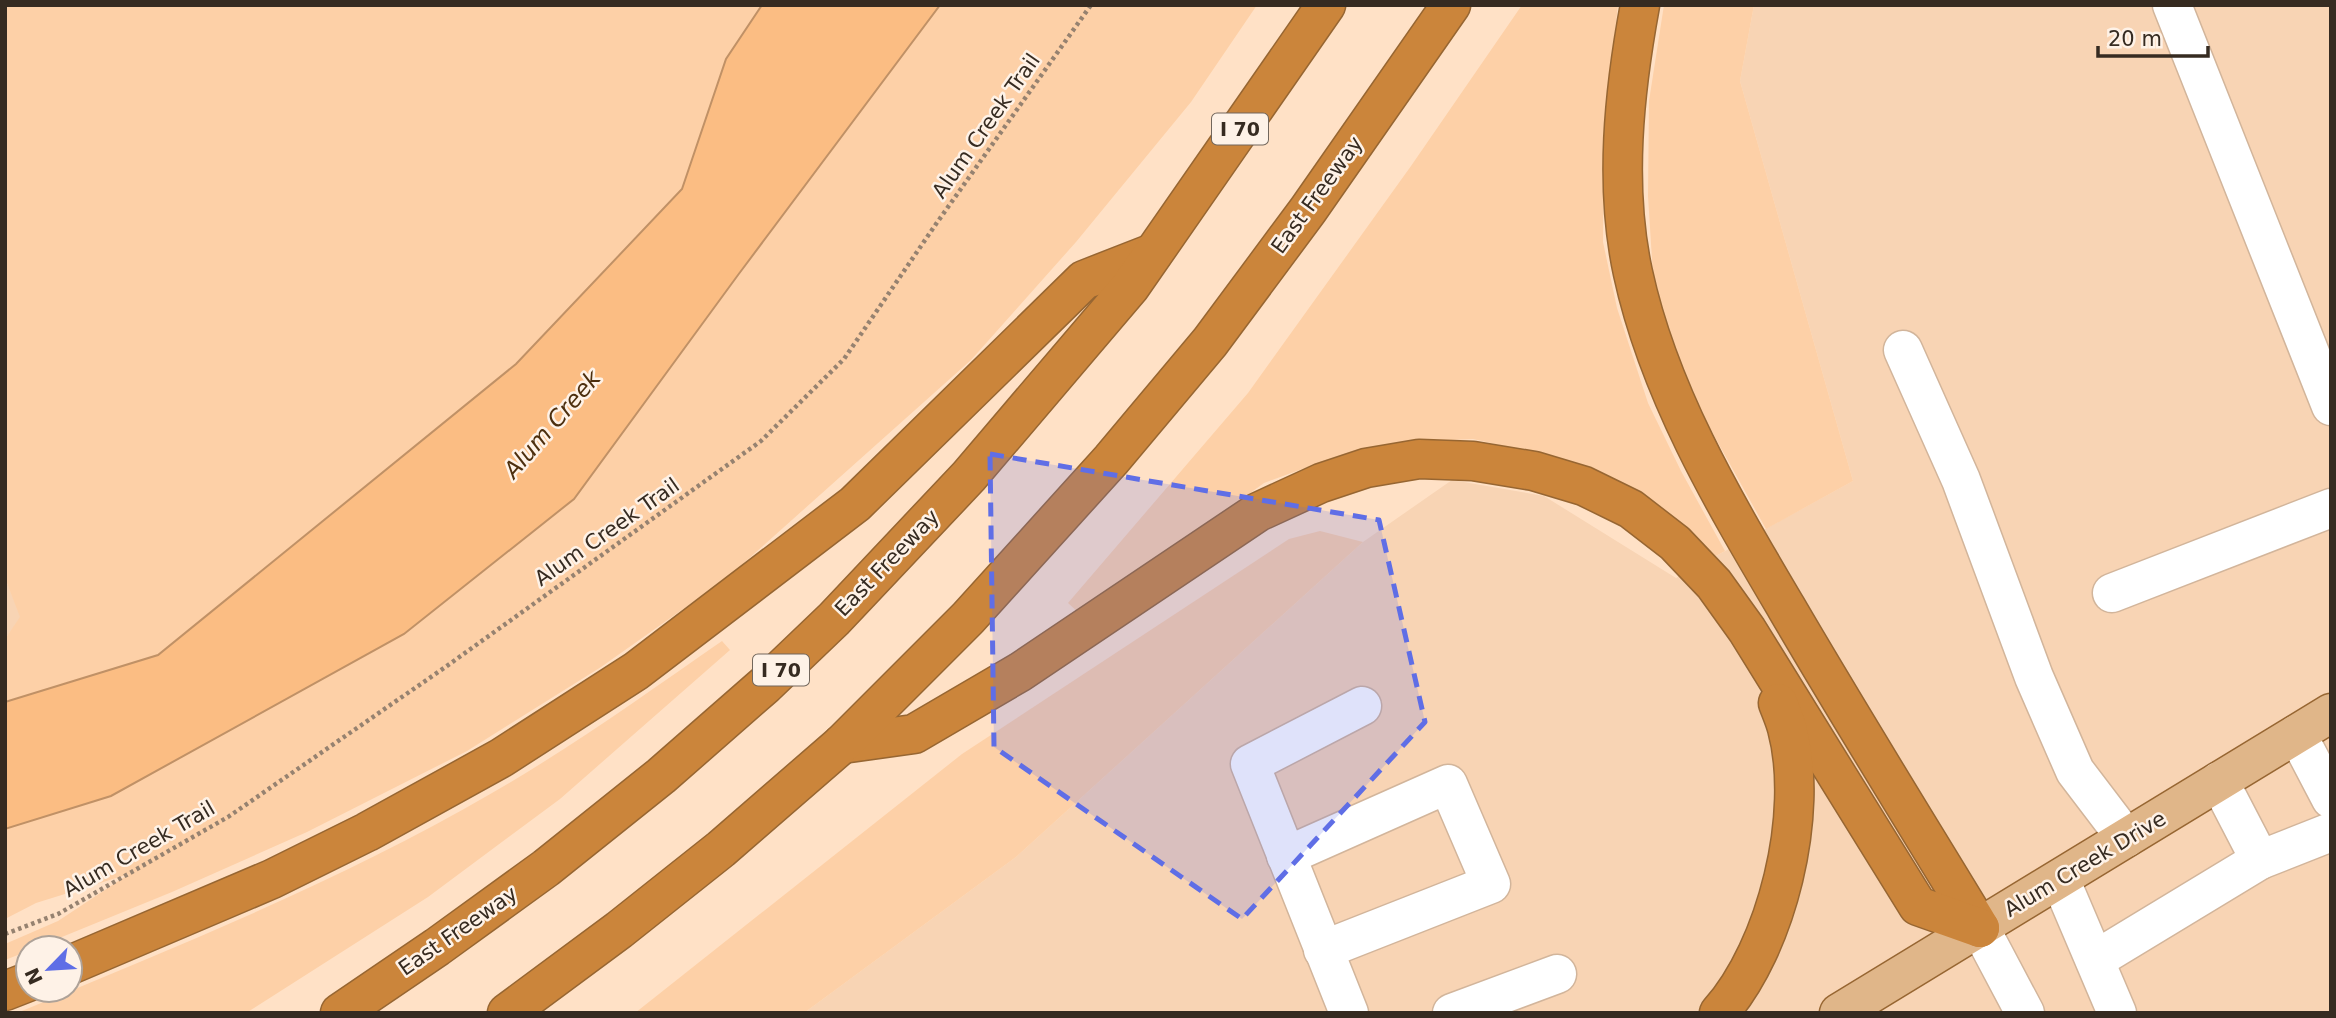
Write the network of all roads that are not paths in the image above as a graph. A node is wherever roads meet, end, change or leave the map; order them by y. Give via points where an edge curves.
1 (1326, 5) edge
2 (1451, 5) edge
3 (1640, 5) edge
4 (2172, 5) edge
5 (1153, 253) junction
6 (1903, 350) dead end
7 (2331, 406) edge
8 (2331, 508) edge
9 (2112, 593) dead end
10 (1747, 630) junction
11 (1362, 706) dead end
12 (2331, 713) edge
13 (2297, 734) junction
14 (842, 744) junction
15 (2220, 781) junction
16 (2331, 799) edge
17 (2331, 832) edge
18 (2126, 838) junction
19 (1286, 856) junction
20 (2259, 860) junction
21 (2060, 879) junction
22 (1980, 928) junction
23 (1323, 950) junction
24 (84, 959) edge
25 (2095, 960) junction
26 (1557, 974) dead end
27 (340, 1013) edge
28 (507, 1013) edge
29 (1349, 1013) edge
30 (1452, 1013) edge
31 (1719, 1013) edge
32 (1839, 1013) edge
33 (2025, 1013) edge
34 (2117, 1013) edge

1 - 5 highway, East Freeway / I 70
2 - 14 highway, East Freeway via 1210,342 968,618
3 - 22 highway via 1627,88 1622,172 1633,272 1659,360 1736,521
4 - 7 lane
5 - 24 highway via 1084,281 855,504 636,671 501,758 367,832 272,880
5 - 27 highway, East Freeway / I 70 via 969,476 765,685 546,868
6 - 18 lane via 1961,480 2034,677 2075,771
8 - 9 lane
10 - 14 highway via 1714,584 1675,544 1631,509 1584,486 1534,471 1473,461 1419,459 1366,468 1258,512 1020,672 915,734
10 - 22 highway via 1918,906
10 - 31 highway via 1788,729 1795,783 1792,836 1777,904 1754,962
11 - 19 lane via 1250,764
12 - 13 main road, Alum Creek Drive
13 - 15 main road, Alum Creek Drive
13 - 16 lane
14 - 28 highway, East Freeway via 721,849
15 - 18 main road, Alum Creek Drive
15 - 20 lane
17 - 20 lane
18 - 21 main road, Alum Creek Drive
19 - 23 lane
19 - 23 lane via 1448,784 1490,884
20 - 25 lane
21 - 22 main road, Alum Creek Drive
21 - 25 lane
22 - 32 main road, Alum Creek Drive
22 - 33 lane
23 - 29 lane
25 - 34 lane
26 - 30 lane

